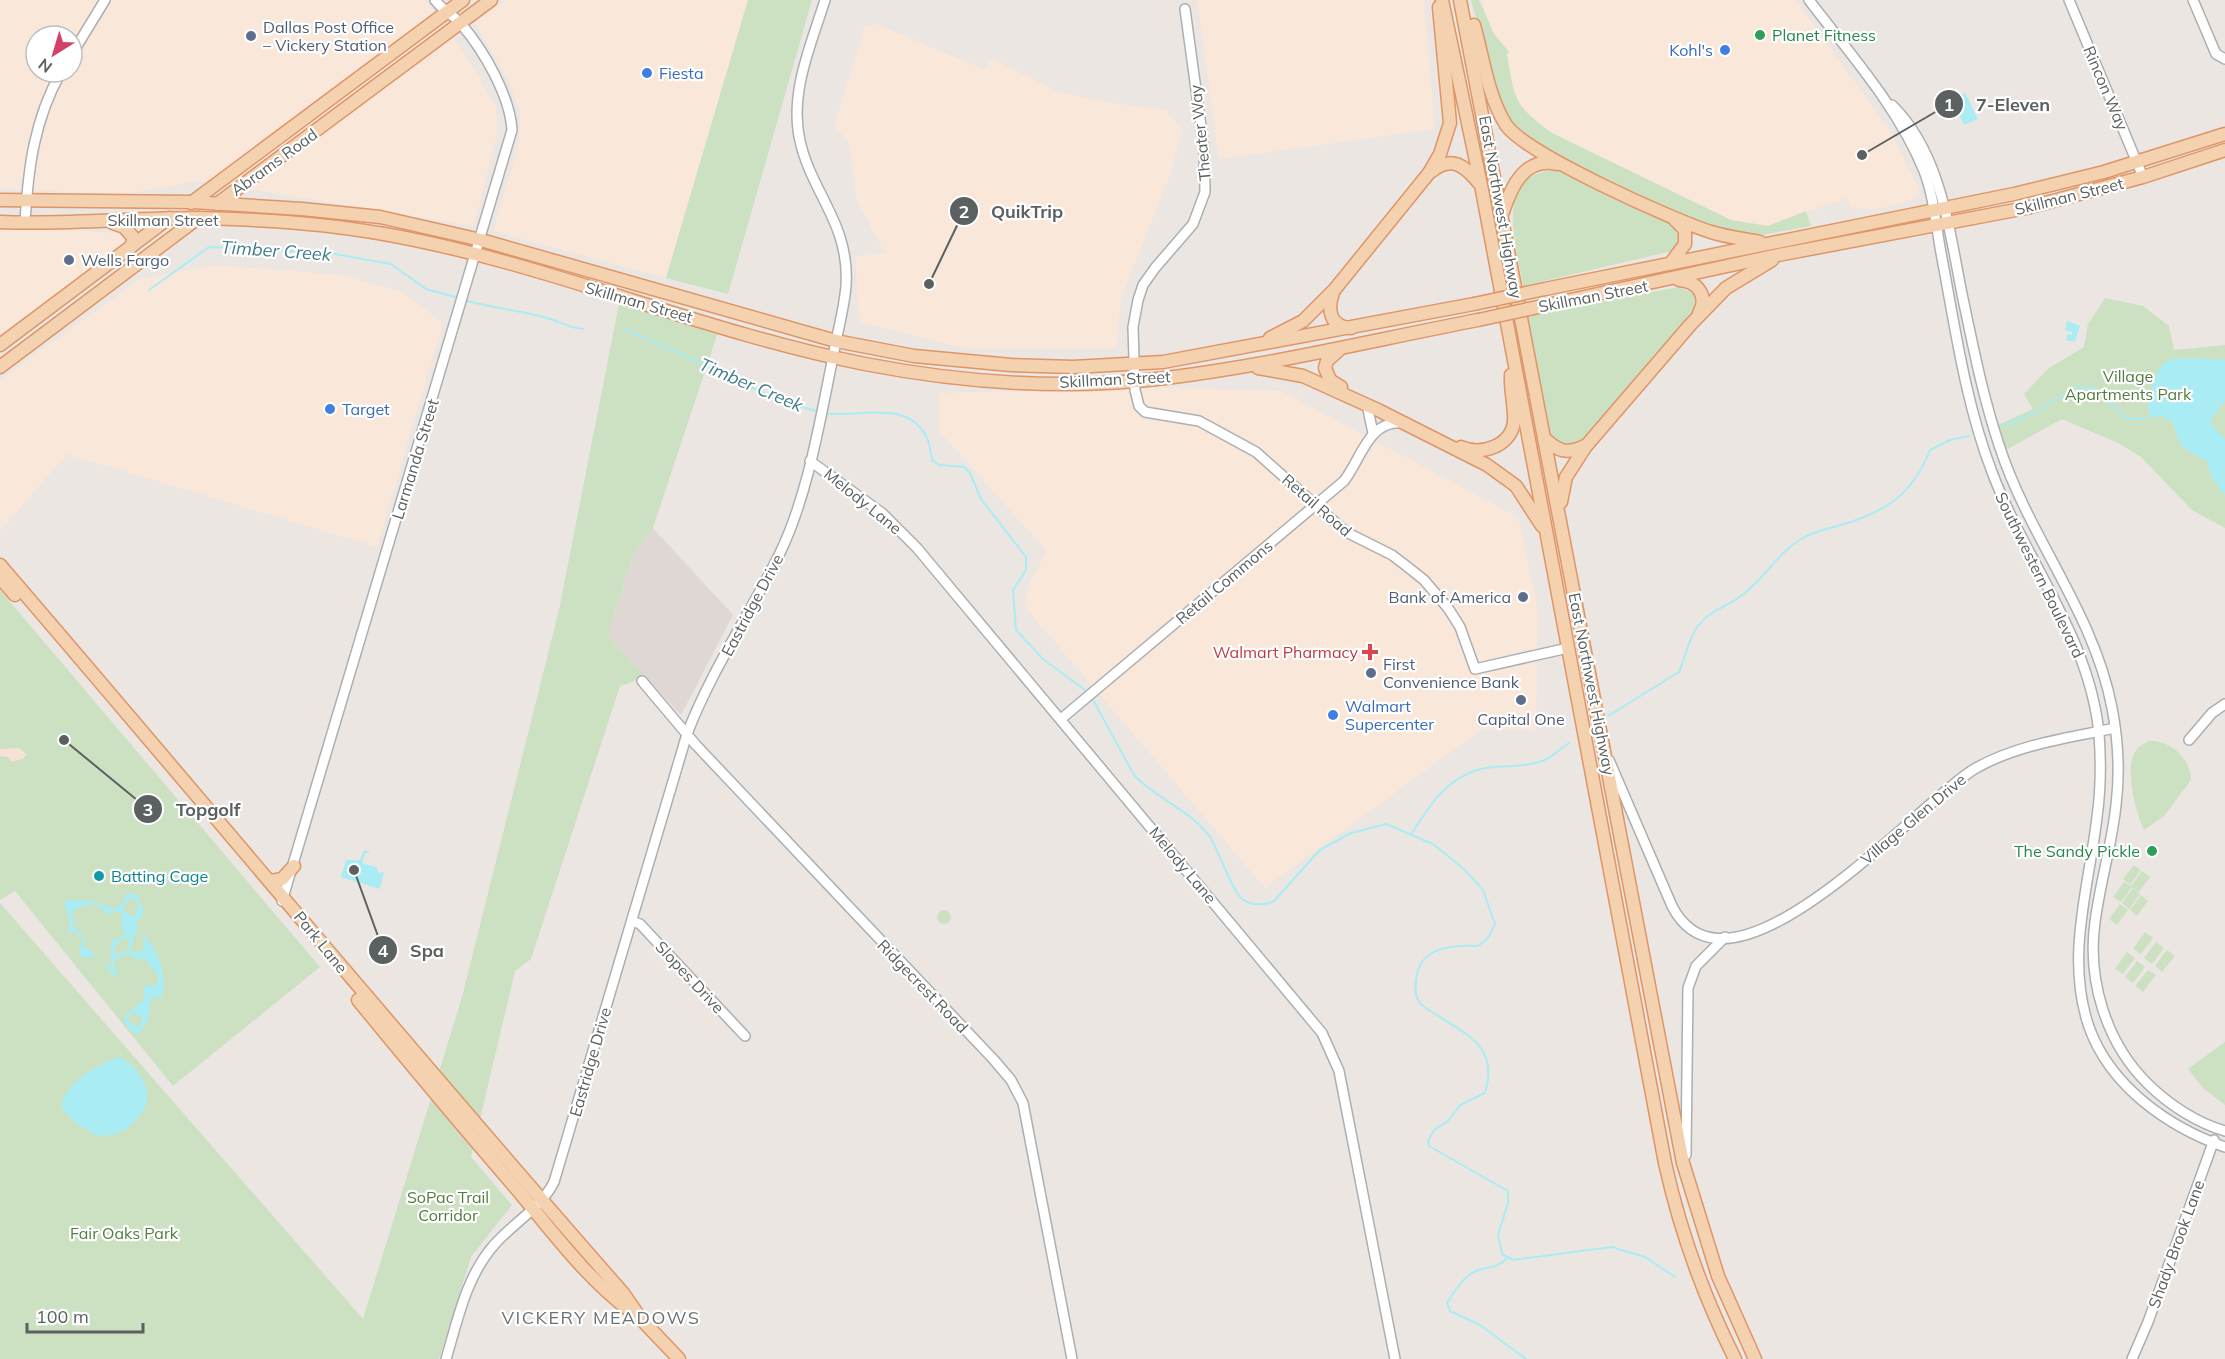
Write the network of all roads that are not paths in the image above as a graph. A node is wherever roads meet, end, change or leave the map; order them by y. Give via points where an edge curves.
1 (105, 0) edge
2 (435, 0) edge
3 (491, 0) edge
4 (825, 0) edge
5 (1441, 0) edge
6 (1461, 0) edge
7 (1809, 0) edge
8 (2069, 0) edge
9 (2193, 0) edge
10 (454, 5) edge
11 (1185, 9) dead end
12 (460, 22) junction
13 (84, 34) edge
14 (2225, 59) edge
15 (54, 84) edge
16 (321, 106) junction
17 (332, 120) junction
18 (2225, 134) edge
19 (2225, 150) edge
20 (2138, 162) junction
21 (1575, 171) junction
22 (1429, 173) junction
23 (2143, 177) junction
24 (1481, 185) junction
25 (0, 200) edge
26 (26, 201) junction
27 (192, 202) junction
28 (218, 203) junction
29 (1502, 216) junction
30 (1940, 217) junction
31 (198, 218) junction
32 (168, 219) junction
33 (1674, 219) junction
34 (106, 220) junction
35 (0, 222) edge
36 (25, 223) junction
37 (1821, 233) junction
38 (481, 240) junction
39 (1767, 244) junction
40 (131, 247) junction
41 (1826, 247) junction
42 (476, 255) junction
43 (1778, 255) junction
44 (1670, 264) junction
45 (1675, 279) junction
46 (1335, 289) junction
47 (1691, 324) junction
48 (1354, 328) junction
49 (17, 333) junction
50 (836, 341) junction
51 (0, 345) edge
52 (27, 346) junction
53 (1342, 347) junction
54 (1237, 350) junction
55 (833, 357) junction
56 (1513, 358) junction
57 (1976, 360) junction
58 (1962, 363) junction
59 (1135, 364) junction
60 (1011, 365) junction
61 (0, 366) edge
62 (1238, 367) junction
63 (1010, 381) junction
64 (1135, 381) junction
65 (1367, 405) junction
66 (1145, 412) joint
67 (1404, 423) junction
68 (1372, 433) junction
69 (1544, 438) junction
70 (1586, 446) junction
71 (810, 460) junction
72 (2005, 464) junction
73 (1991, 469) junction
74 (1316, 505) junction
75 (1559, 511) junction
76 (1546, 532) junction
77 (0, 565) edge
78 (0, 578) edge
79 (1568, 648) junction
80 (642, 681) dead end
81 (1593, 690) junction
82 (2225, 704) edge
83 (1061, 719) junction
84 (2115, 729) junction
85 (2098, 732) junction
86 (687, 734) junction
87 (2189, 740) dead end
88 (1603, 746) junction
89 (294, 866) junction
90 (271, 881) junction
91 (283, 900) junction
92 (632, 921) junction
93 (1725, 937) junction
94 (745, 1036) dead end
95 (1650, 1083) junction
96 (2222, 1130) edge
97 (2213, 1143) junction
98 (1680, 1146) junction
99 (2225, 1147) edge
100 (1683, 1163) junction
101 (537, 1205) junction
102 (446, 1359) edge
103 (679, 1359) edge
104 (1072, 1359) edge
105 (1395, 1359) edge
106 (1735, 1359) edge
107 (1755, 1359) edge
108 (2132, 1359) edge

1 - 13 street
2 - 10 street, Larmanda Street
3 - 12 main road, Abrams Road
4 - 50 street, Eastridge Drive via 801,79 797,127 802,151 838,226 843,246 846,283
5 - 22 main road via 1450,123
5 - 24 main road, East Northwest Highway
6 - 21 main road via 1470,13 1494,97 1507,125 1518,138
6 - 29 main road, East Northwest Highway
7 - 30 street, Southwestern Boulevard via 1923,147 1934,172
8 - 20 street, Rincon Way
9 - 14 street via 2216,54
10 - 12 street, Larmanda Street
10 - 16 main road, Abrams Road
11 - 59 street, Theater Way via 1204,148 1205,192 1192,224 1143,285 1133,327
12 - 17 main road, Abrams Road
12 - 38 street, Larmanda Street via 501,88 511,118 508,148
15 - 26 street via 38,124
16 - 17 main road
16 - 27 main road, Abrams Road
17 - 28 main road, Abrams Road
18 - 20 main road, Skillman Street
19 - 23 main road, Skillman Street
20 - 23 street, Rincon Way
20 - 30 main road, Skillman Street
21 - 29 main road via 1550,162 1529,169 1510,190
21 - 33 main road
22 - 24 main road via 1439,165 1453,162 1466,168
22 - 46 main road
23 - 30 main road, Skillman Street via 2026,208
24 - 56 main road, East Northwest Highway
25 - 26 main road, Skillman Street
26 - 27 main road, Skillman Street
26 - 36 street
27 - 28 main road, Skillman Street
27 - 32 main road, Abrams Road
28 - 31 main road, Abrams Road
28 - 38 main road, Skillman Street via 380,217
29 - 69 main road, East Northwest Highway
30 - 37 main road, Skillman Street
30 - 41 main road, Skillman Street
30 - 57 street, Southwestern Boulevard
30 - 58 street, Southwestern Boulevard
31 - 32 main road, Skillman Street
31 - 42 main road, Skillman Street via 342,228
31 - 52 main road, Abrams Road
32 - 34 main road, Skillman Street
32 - 40 main road, Abrams Road
33 - 39 main road via 1712,233
33 - 44 main road via 1685,230 1686,239
34 - 36 main road, Skillman Street
34 - 40 main road via 131,231
35 - 36 main road, Skillman Street
37 - 39 main road, Skillman Street
37 - 41 main road
38 - 42 street, Larmanda Street
38 - 50 main road, Skillman Street
39 - 44 main road, Skillman Street
40 - 49 main road, Abrams Road
41 - 43 main road, Skillman Street
42 - 55 main road, Skillman Street
42 - 89 street, Larmanda Street
43 - 45 main road, Skillman Street
43 - 47 main road via 1726,288
44 - 48 main road, Skillman Street, bridge
45 - 47 main road via 1693,283 1702,294 1701,309
45 - 53 main road, Skillman Street, bridge
46 - 48 main road via 1329,304 1331,317 1341,327
46 - 54 main road via 1292,328
47 - 70 main road
48 - 54 main road, Skillman Street
49 - 51 main road, Abrams Road
49 - 52 main road
50 - 55 street, Eastridge Drive
50 - 60 main road, Skillman Street via 914,356
52 - 61 main road, Abrams Road
53 - 56 main road via 1325,364 1330,380 1468,450 1490,450 1514,424 1510,387
53 - 62 main road, Skillman Street
54 - 59 main road, Skillman Street
55 - 63 main road, Skillman Street via 932,375
55 - 71 street, Eastridge Drive
56 - 76 main road, East Northwest Highway
57 - 58 street
57 - 72 street, Southwestern Boulevard
58 - 73 street, Southwestern Boulevard
59 - 60 main road, Skillman Street
59 - 64 street, Theater Way
60 - 63 main road
62 - 64 main road, Skillman Street
62 - 65 main road via 1303,376
63 - 64 main road, Skillman Street
64 - 66 street, Theater Way via 1136,399
65 - 67 main road
65 - 68 street
66 - 74 street, Retail Road via 1192,419 1219,431 1256,452
67 - 68 street via 1386,424
67 - 76 main road via 1476,459 1511,482
68 - 74 street, Retail Commons via 1353,469
69 - 70 main road via 1554,448 1567,452
69 - 75 main road, East Northwest Highway
70 - 75 main road via 1563,484
71 - 83 street, Melody Lane via 901,531
71 - 86 street, Eastridge Drive via 785,541
72 - 73 street
72 - 84 street, Southwestern Boulevard via 2082,616 2102,667
73 - 85 street, Southwestern Boulevard via 2009,514 2070,633 2091,690
74 - 79 street, Retail Road via 1346,532 1392,555 1424,580 1460,627 1475,669
74 - 83 street, Retail Commons
75 - 81 main road, East Northwest Highway
76 - 79 main road, East Northwest Highway
77 - 90 main road, Park Lane
78 - 91 main road, Park Lane
79 - 81 main road via 1575,647 1579,653 1585,682
79 - 95 main road, East Northwest Highway
80 - 86 street, Ridgecrest Road
81 - 88 main road, East Northwest Highway
82 - 87 street
83 - 105 street, Melody Lane via 1314,1021 1329,1044 1339,1071
84 - 85 street, Village Glen Drive
84 - 96 street, Southwestern Boulevard via 2117,802 2095,925 2101,1005 2115,1041 2136,1072 2171,1102
85 - 93 street, Village Glen Drive via 2033,744 1977,767 1815,900 1758,930
85 - 97 street, Southwestern Boulevard via 2100,795 2077,969 2084,1008 2101,1051 2132,1090 2170,1121
86 - 92 street, Eastridge Drive
86 - 104 street, Ridgecrest Road via 1020,1092
88 - 93 street, Village Glen Drive via 1677,916 1696,934
88 - 98 main road, East Northwest Highway
89 - 90 main road via 282,879
89 - 91 street, Larmanda Street
90 - 91 main road, Park Lane
91 - 101 main road, Park Lane
92 - 94 street, Slopes Drive via 640,924
92 - 101 street, Eastridge Drive via 558,1171 549,1194
93 - 100 street via 1696,966 1688,988
95 - 98 main road via 1660,1089 1669,1128
95 - 106 main road, East Northwest Highway via 1670,1186 1695,1267
96 - 97 street, Shady Brook Lane
97 - 99 street, Southwestern Boulevard
97 - 108 street, Shady Brook Lane
98 - 100 main road, East Northwest Highway
100 - 107 main road, East Northwest Highway via 1718,1276
101 - 102 street, Eastridge Drive via 495,1244 477,1269
101 - 103 main road, Park Lane via 616,1301 641,1319

